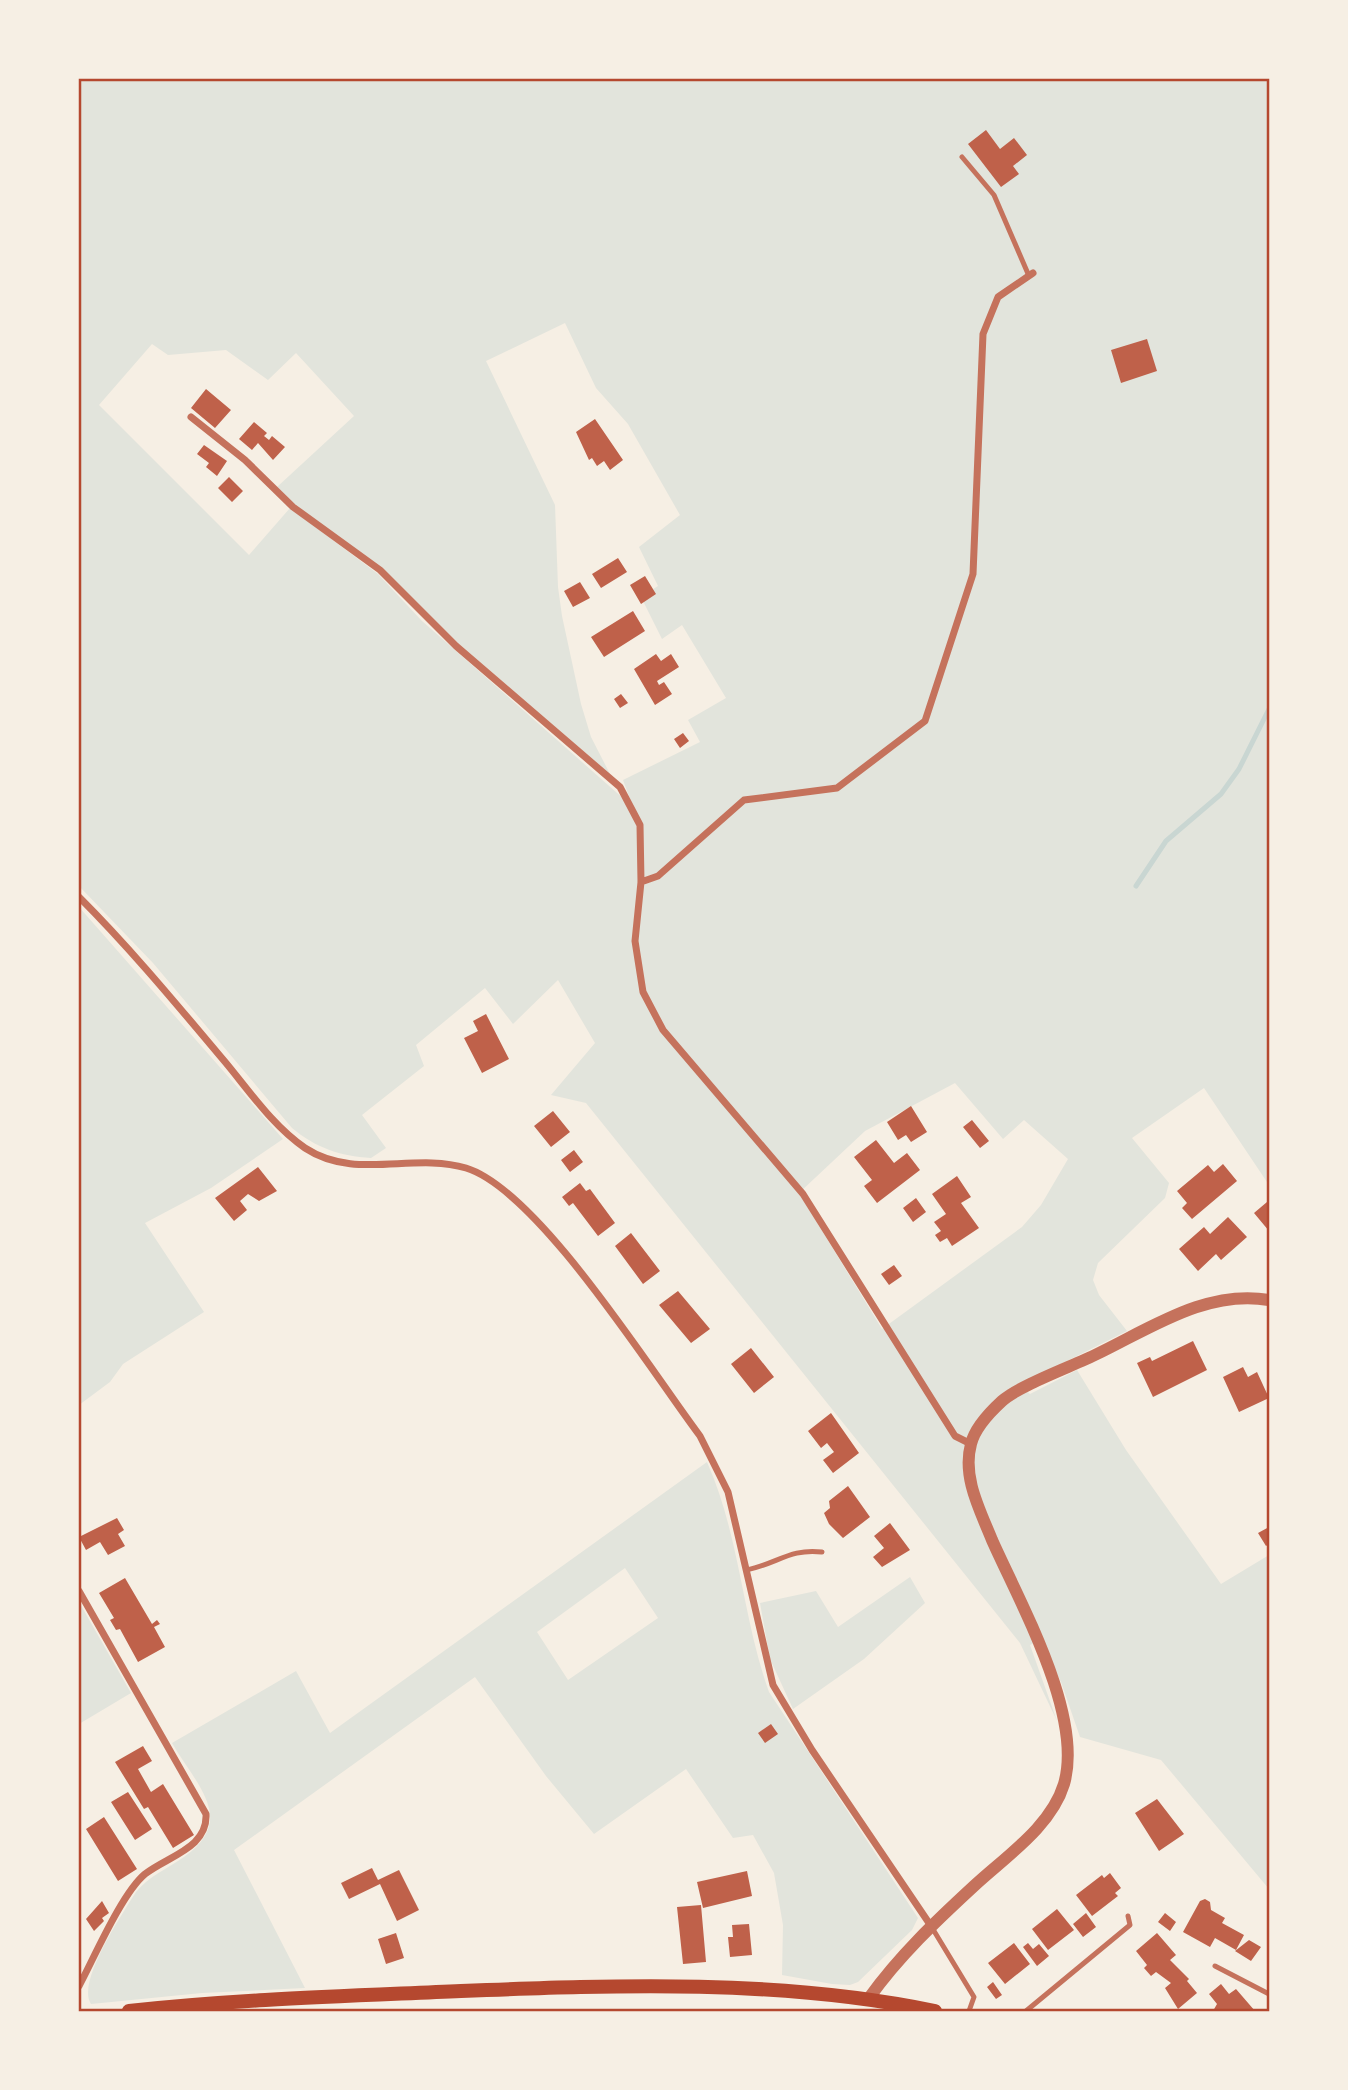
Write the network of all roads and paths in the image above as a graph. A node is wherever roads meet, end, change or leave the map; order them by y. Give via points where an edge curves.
1 (962, 157) dead end
2 (1031, 274) joint
3 (191, 417) dead end
4 (641, 882) junction
5 (79, 897) edge
6 (1269, 1300) edge
7 (971, 1444) junction
8 (822, 1552) dead end
9 (746, 1570) junction
10 (79, 1591) edge
11 (1128, 1916) dead end
12 (931, 1926) junction
13 (1215, 1966) dead end
14 (79, 1986) edge
15 (1269, 1994) edge
16 (866, 2004) edge
17 (129, 2011) edge
18 (935, 2011) edge
19 (969, 2011) edge
20 (1026, 2011) edge

1 - 2 lane via 994,195
2 - 4 street via 998,298 983,334 973,574 925,721 837,788 744,800 658,876
3 - 4 street via 293,507 380,570 448,639 620,787 640,825
4 - 7 street via 635,941 643,992 663,1030 803,1194 955,1436
5 - 9 street via 129,948 275,1121 306,1148 348,1164 463,1167 480,1173 521,1205 560,1248 700,1436 728,1492
6 - 7 street via 1225,1298 1179,1314 1005,1398
7 - 12 street via 970,1483 1051,1675 1063,1713 1067,1764 1056,1804 1041,1824
8 - 9 lane via 798,1550 769,1566
9 - 12 street via 777,1694
10 - 14 street via 206,1814 207,1828 200,1840 144,1875 132,1889
11 - 20 lane via 1130,1925
12 - 16 street via 886,1974
12 - 19 lane via 974,1997
13 - 15 lane
16 - 17 main road via 766,1989 602,1987 267,1998
16 - 18 main road

